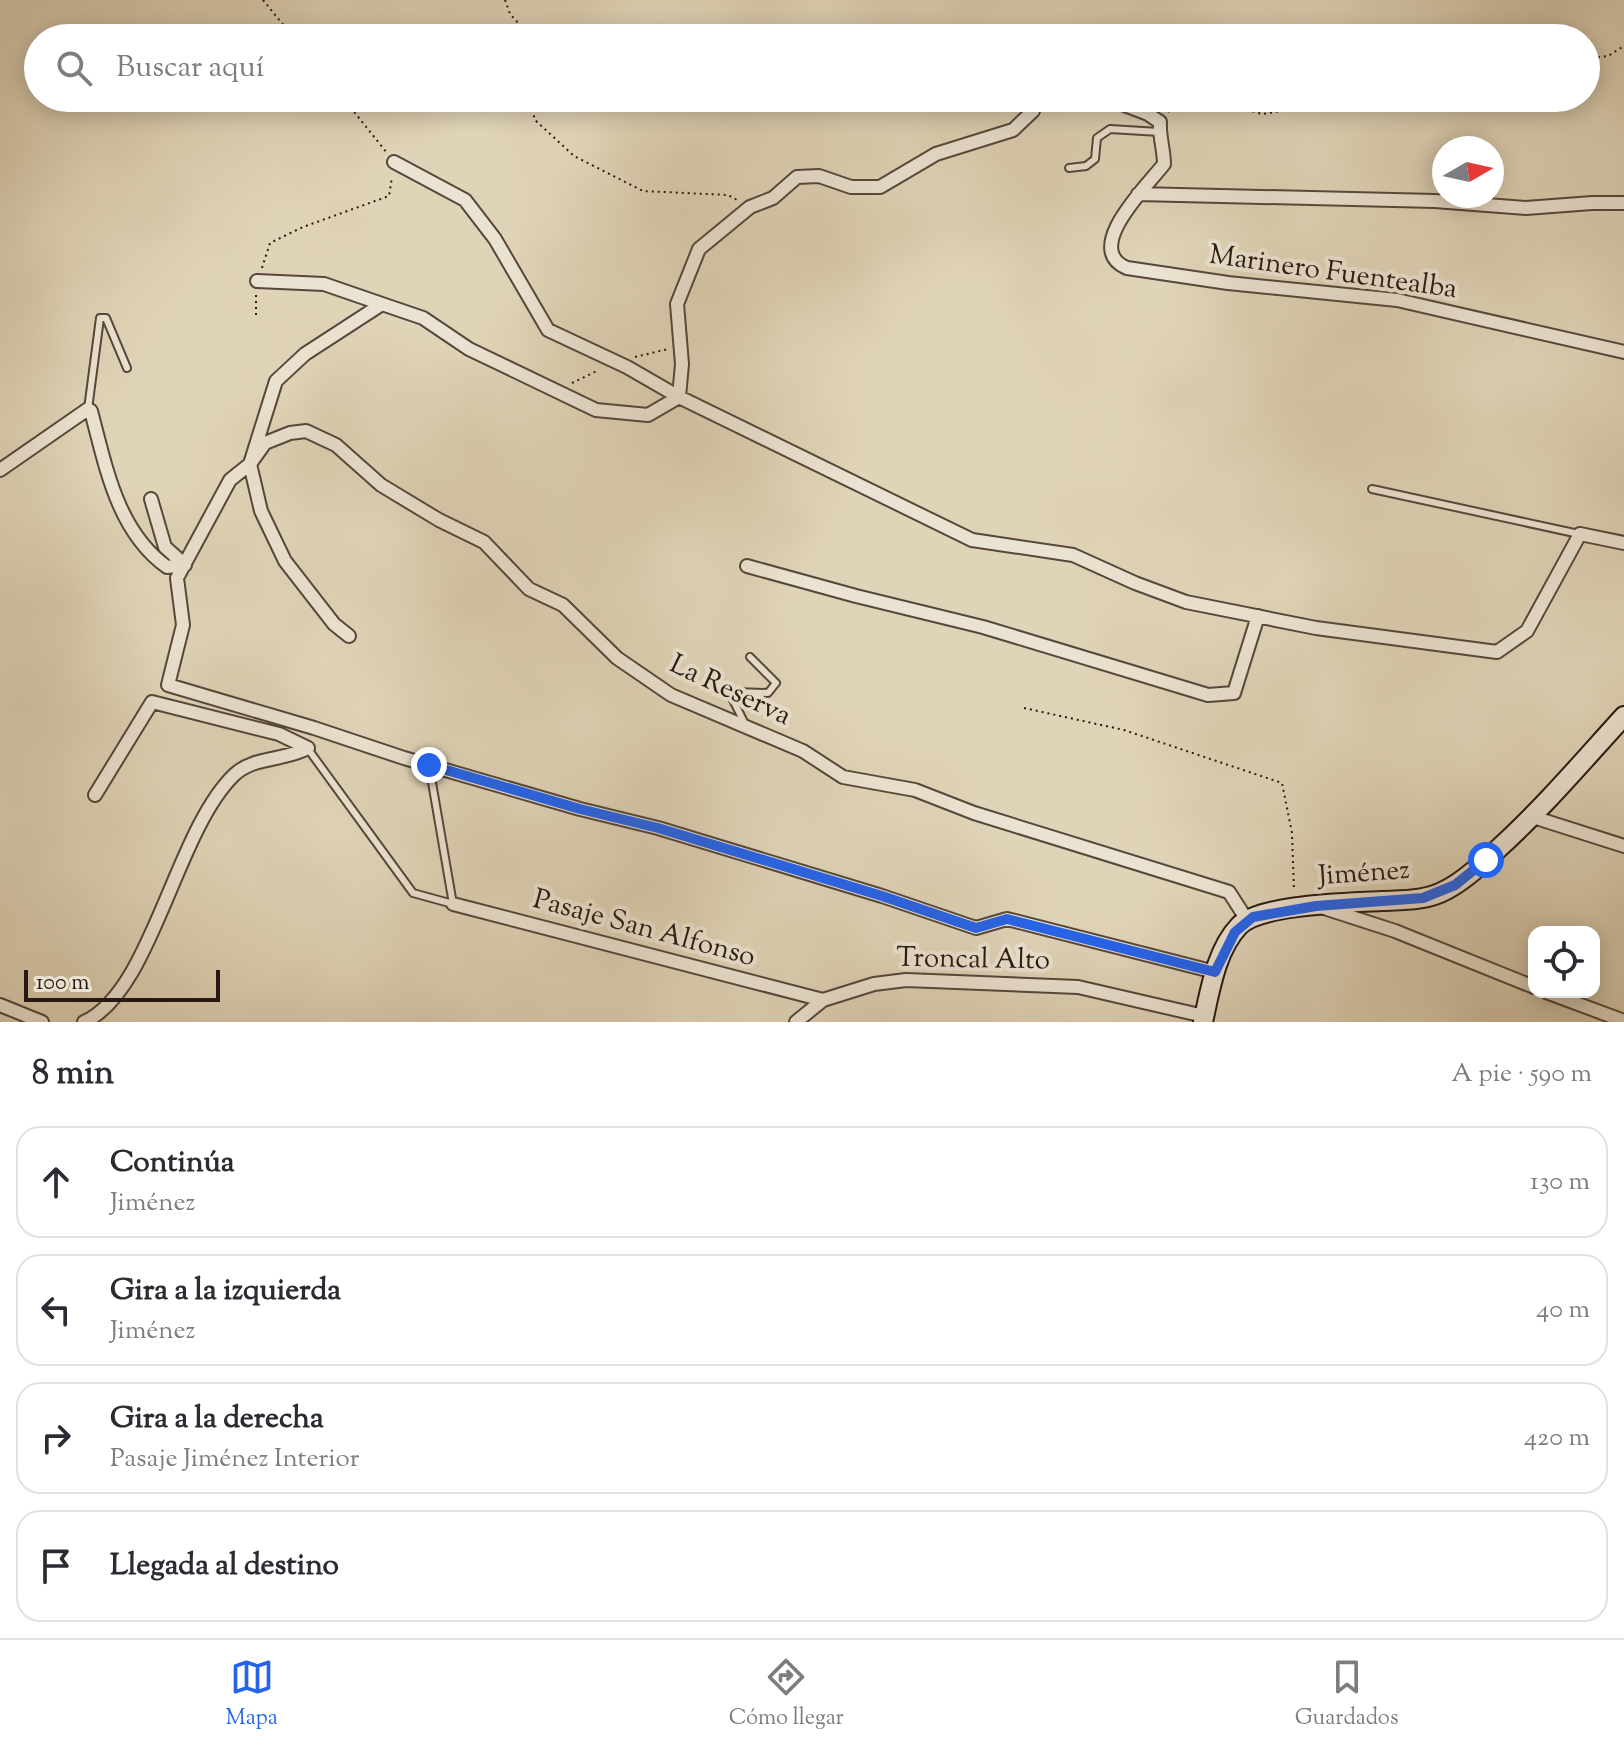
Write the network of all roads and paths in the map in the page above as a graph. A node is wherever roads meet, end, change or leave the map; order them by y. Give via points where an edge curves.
1 (263, 0) edge
2 (505, 0) edge
3 (283, 24) edge
4 (519, 24) edge
5 (1624, 46) edge
6 (1600, 57) edge
7 (354, 112) edge
8 (533, 112) edge
9 (1032, 112) edge
10 (1143, 112) edge
11 (1169, 112) edge
12 (1255, 112) edge
13 (1275, 112) edge
14 (1160, 127) junction
15 (394, 162) junction
16 (1069, 168) dead end
17 (1138, 194) junction
18 (1624, 203) edge
19 (750, 207) junction
20 (257, 281) junction
21 (382, 304) junction
22 (256, 315) dead end
23 (1624, 352) edge
24 (127, 368) dead end
25 (679, 397) junction
26 (88, 409) junction
27 (250, 464) junction
28 (0, 470) edge
29 (1372, 489) dead end
30 (151, 499) dead end
31 (1580, 534) junction
32 (1624, 543) edge
33 (185, 565) junction
34 (747, 566) dead end
35 (1258, 616) junction
36 (349, 636) dead end
37 (750, 657) dead end
38 (1024, 708) dead end
39 (1624, 716) edge
40 (746, 727) junction
41 (308, 748) junction
42 (429, 765) junction
43 (95, 795) dead end
44 (1533, 817) junction
45 (1624, 846) edge
46 (453, 904) junction
47 (1316, 906) junction
48 (1294, 908) junction
49 (1247, 920) junction
50 (1215, 972) junction
51 (1528, 985) edge
52 (1562, 998) edge
53 (823, 1000) junction
54 (0, 1005) edge
55 (1204, 1019) edge
56 (1624, 1021) edge
57 (42, 1022) edge
58 (84, 1022) edge
59 (796, 1022) edge

1 - 3 path
2 - 4 path
5 - 6 path
7 - 15 path
8 - 19 path via 574,156 643,191 728,195
9 - 19 street via 1013,130 936,154 880,187 797,177 773,198
10 - 14 street
11 - 14 path
12 - 13 path
14 - 16 lane via 1110,129 1097,138 1095,159
14 - 17 street via 1164,164
15 - 20 path via 389,196 270,243
15 - 25 street via 465,200 495,239 548,330
17 - 18 street via 1526,208
17 - 23 street, Marinero Fuentealba via 1112,237 1110,251 1127,268 1397,300
19 - 25 street via 699,249 677,304
20 - 21 street via 324,284
20 - 22 path
21 - 25 street via 423,318 469,349 596,410 648,415
21 - 27 street via 314,347 276,381
24 - 26 lane via 106,318 100,318
25 - 35 street via 972,540 1073,555 1186,602
26 - 28 street
26 - 33 street via 112,494 148,554 167,567
27 - 33 street, La Reserva via 230,480
27 - 36 street via 261,511 285,561
27 - 40 street, La Reserva via 265,443 290,433 306,431 336,445 381,485 484,542 529,589 563,605 617,658 671,695
29 - 31 lane
30 - 33 street via 165,547
31 - 32 street
31 - 35 street via 1527,631 1497,652
33 - 42 street via 177,578 183,625 168,685
34 - 35 street via 983,627 1208,695 1234,693
37 - 40 lane via 776,683 768,693 731,696
38 - 48 path via 1124,730 1282,783 1292,833
39 - 44 street, Jiménez
40 - 49 street, La Reserva via 803,751 843,777 915,790 1229,892
41 - 43 street via 279,734 152,702
41 - 46 lane via 413,893
41 - 58 street via 254,763 221,789 200,822 133,969 111,1002
42 - 46 lane
42 - 50 street via 658,828 976,928 1007,919
44 - 45 street
44 - 47 street, Jiménez via 1463,879 1435,895
46 - 53 street, Pasaje San Alfonso
47 - 48 street, Jiménez
47 - 51 street via 1395,931
48 - 49 street, Jiménez
49 - 50 street
50 - 55 street
52 - 56 street
53 - 55 street, Troncal Alto via 906,980 1059,985
53 - 59 street, Troncal Alto
54 - 57 street

